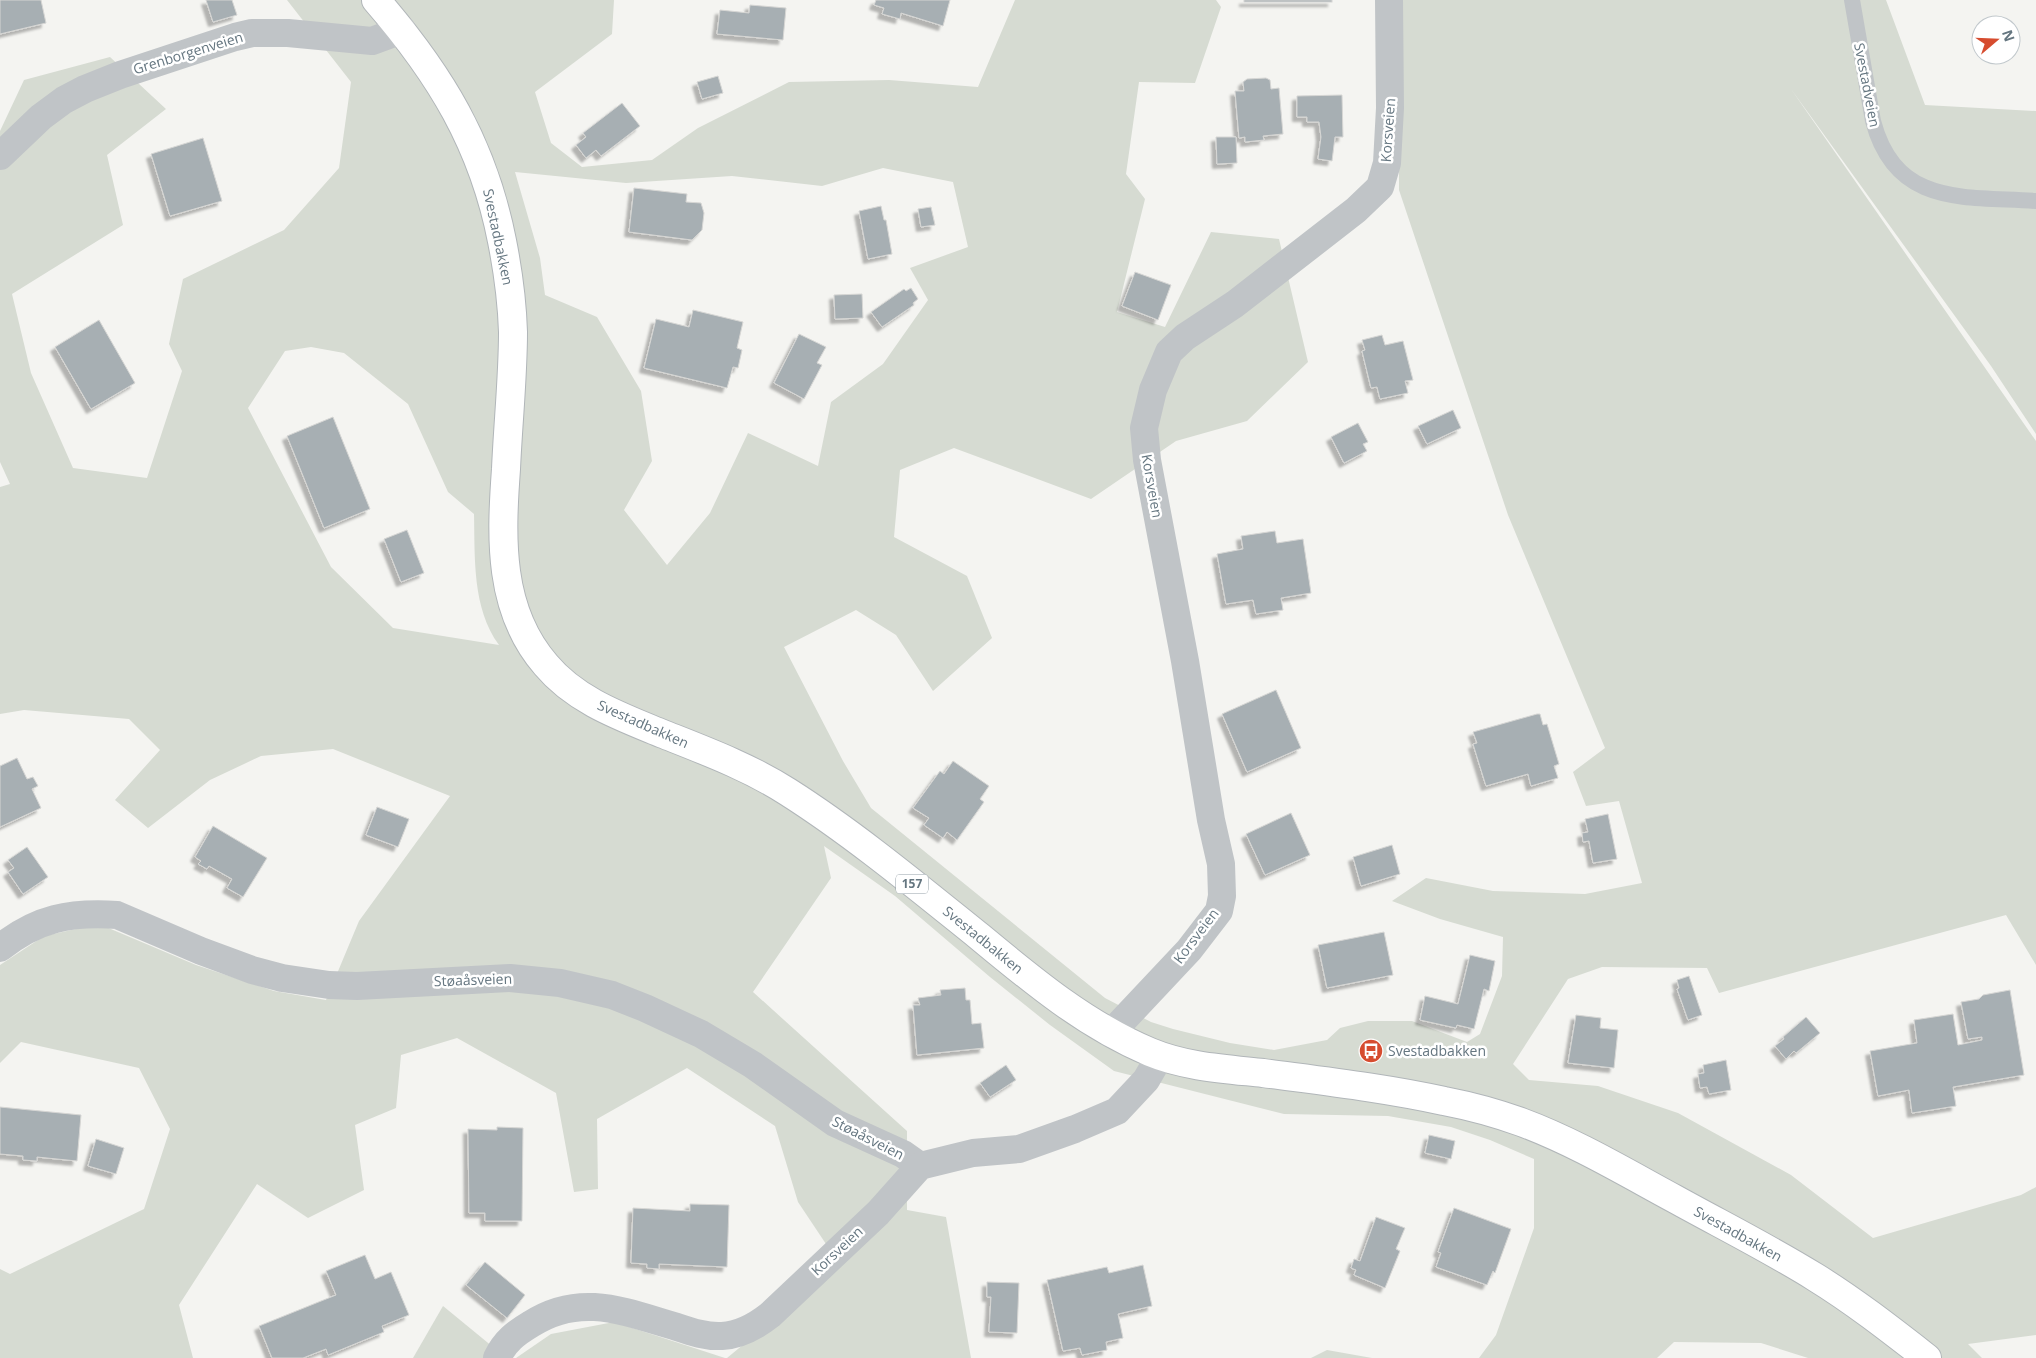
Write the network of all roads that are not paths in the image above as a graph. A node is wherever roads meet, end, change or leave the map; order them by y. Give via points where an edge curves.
1 (376, 0) edge
2 (1389, 0) edge
3 (1852, 0) edge
4 (402, 30) junction
5 (0, 156) edge
6 (2036, 201) edge
7 (0, 948) edge
8 (1111, 1033) junction
9 (1160, 1056) junction
10 (920, 1166) junction
11 (497, 1358) edge
12 (1927, 1358) edge

1 - 4 main road, Svestadbakken / 157
2 - 8 street, Korsveien via 1390,108 1387,164 1380,187 1356,210 1235,304 1185,337 1169,352 1153,390 1144,428 1147,460 1221,864 1222,896 1219,911 1189,950
3 - 6 lane, Svestadveien via 1873,121 1885,155 1914,183 1928,189 1948,195
4 - 5 street, Grenborgenveien via 372,40 288,33 235,37 85,89 41,117
4 - 8 main road, Svestadbakken / 157 via 460,117 483,168 497,217 509,276 513,329 502,528 506,575 512,603 527,639 544,664 561,681 617,715 740,765 784,790 879,858 1042,988
7 - 10 street, Støaåsveien via 28,929 56,918 74,914 117,915 201,951 282,978 357,986 510,978 585,988 645,1008 701,1034 754,1065 835,1123 903,1154
8 - 9 main road, Svestadbakken / 157
9 - 10 street via 1146,1080 1117,1111 1019,1148 973,1153
9 - 12 main road, Svestadbakken / 157 via 1209,1068 1442,1100 1525,1123 1602,1160 1816,1278
10 - 11 street, Korsveien via 878,1213 757,1325 741,1332 712,1336 634,1314 580,1306 542,1317 511,1337

